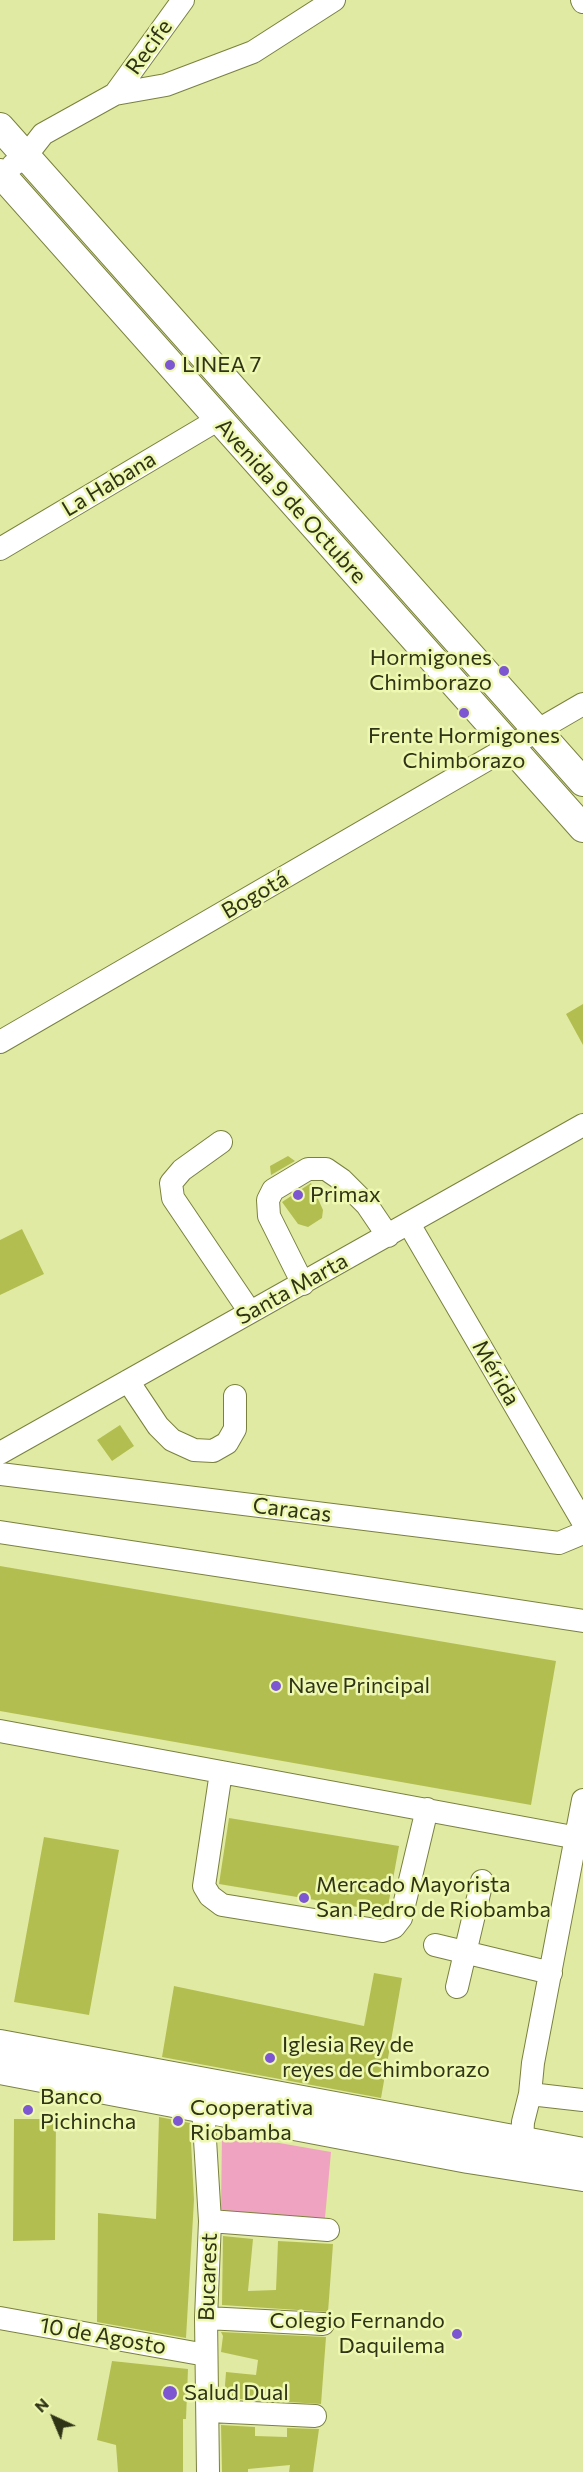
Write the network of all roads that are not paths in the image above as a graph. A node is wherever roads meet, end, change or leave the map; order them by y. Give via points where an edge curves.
1 (183, 0) edge
2 (334, 0) edge
3 (115, 94) junction
4 (10, 142) edge
5 (0, 173) edge
6 (219, 419) junction
7 (0, 549) edge
8 (583, 705) edge
9 (536, 731) junction
10 (509, 747) junction
11 (583, 782) edge
12 (583, 828) edge
13 (0, 1042) edge
14 (583, 1125) edge
15 (220, 1142) dead end
16 (409, 1224) junction
17 (388, 1236) junction
18 (303, 1284) junction
19 (250, 1312) junction
20 (128, 1381) junction
21 (235, 1396) dead end
22 (0, 1453) edge
23 (0, 1474) edge
24 (583, 1522) edge
25 (0, 1532) edge
26 (583, 1533) edge
27 (583, 1620) edge
28 (0, 1731) edge
29 (221, 1772) junction
30 (583, 1800) edge
31 (427, 1809) junction
32 (579, 1838) edge
33 (482, 1881) dead end
34 (435, 1945) dead end
35 (465, 1952) junction
36 (551, 1973) junction
37 (457, 1987) dead end
38 (0, 2044) edge
39 (0, 2070) edge
40 (530, 2094) junction
41 (205, 2095) junction
42 (583, 2100) edge
43 (522, 2141) junction
44 (470, 2145) junction
45 (583, 2152) edge
46 (583, 2177) edge
47 (210, 2221) junction
48 (328, 2230) dead end
49 (0, 2318) edge
50 (206, 2318) junction
51 (323, 2324) dead end
52 (206, 2355) junction
53 (209, 2411) junction
54 (315, 2416) dead end
55 (208, 2472) edge

1 - 3 street, Recife
2 - 3 street via 253,52 166,85
3 - 4 street via 43,134
4 - 5 street
4 - 9 main road, Avenida 9 de Octubre
5 - 6 main road, Avenida 9 de Octubre
6 - 7 street, La Habana
6 - 10 main road, Avenida 9 de Octubre
8 - 9 street
9 - 10 street, Bogotá
9 - 11 main road, Avenida 9 de Octubre
10 - 12 main road, Avenida 9 de Octubre
10 - 13 street, Bogotá
14 - 16 street, Santa Marta
15 - 19 street via 171,1183 173,1198
16 - 17 street, Santa Marta
16 - 24 street, Mérida
17 - 18 street, Santa Marta
17 - 18 street via 367,1205 342,1180 326,1169 308,1169 273,1190 268,1200 269,1216
18 - 19 street, Santa Marta
19 - 20 street, Santa Marta
20 - 21 street via 158,1426 172,1440 194,1450 213,1451 227,1443 235,1429
20 - 22 street, Santa Marta
23 - 26 street, Caracas via 559,1543
25 - 27 street
28 - 29 street
29 - 31 street
29 - 31 street via 204,1886 222,1905 382,1932 394,1927 401,1918
30 - 32 street
31 - 32 street
32 - 36 street
33 - 35 street
34 - 35 street
35 - 36 street
35 - 37 street
36 - 40 street
38 - 41 main road
39 - 41 main road
40 - 42 street
40 - 43 street
41 - 44 main road
41 - 47 street, Bucarest
43 - 44 main road
43 - 45 main road
44 - 46 main road
47 - 48 street
47 - 50 street, Bucarest
49 - 52 street, 10 de Agosto
50 - 51 street
50 - 52 street, Bucarest
52 - 53 street, Bucarest
53 - 54 street
53 - 55 street, Bucarest

